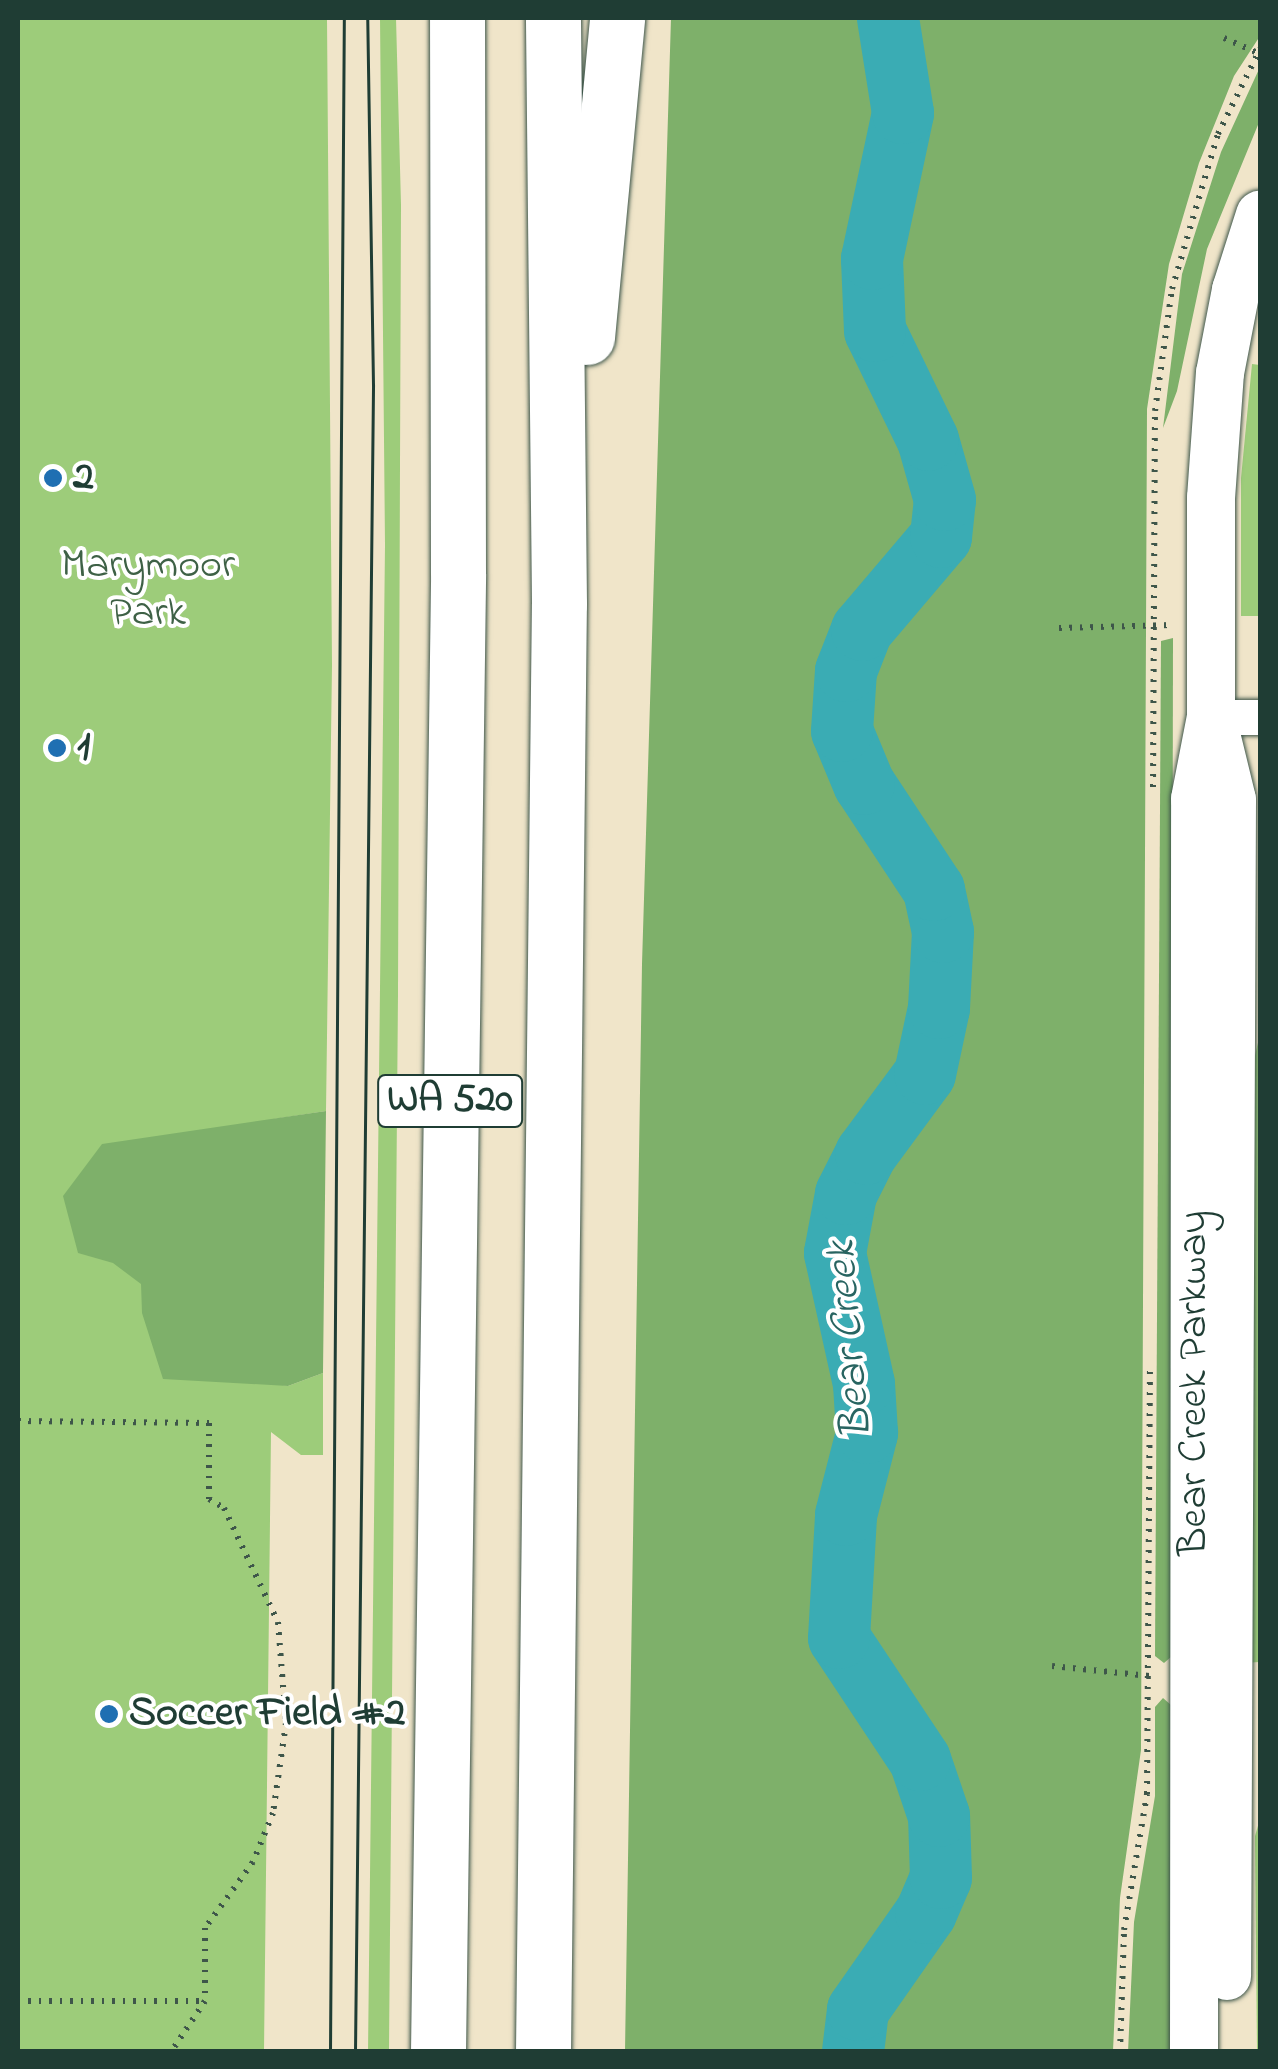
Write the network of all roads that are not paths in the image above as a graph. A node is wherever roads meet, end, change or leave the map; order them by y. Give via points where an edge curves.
1 (444, 18) edge
2 (458, 18) edge
3 (553, 18) edge
4 (617, 18) edge
5 (455, 150) junction
6 (1260, 215) edge
7 (559, 604) junction
8 (1212, 717) junction
9 (1260, 717) edge
10 (1228, 1746) edge
11 (438, 2052) edge
12 (542, 2052) edge
13 (1194, 2052) edge
14 (1227, 2052) edge

1 - 5 highway
2 - 5 highway, WA 520
3 - 7 highway, WA 520
4 - 7 highway
5 - 11 highway, WA 520 via 458,574
6 - 8 main road, Bear Creek Parkway via 1220,373 1211,498
7 - 12 highway, WA 520
8 - 9 street
8 - 10 main road, Bear Creek Parkway via 1232,800
10 - 13 main road, Bear Creek Parkway
10 - 14 main road, Bear Creek Parkway

